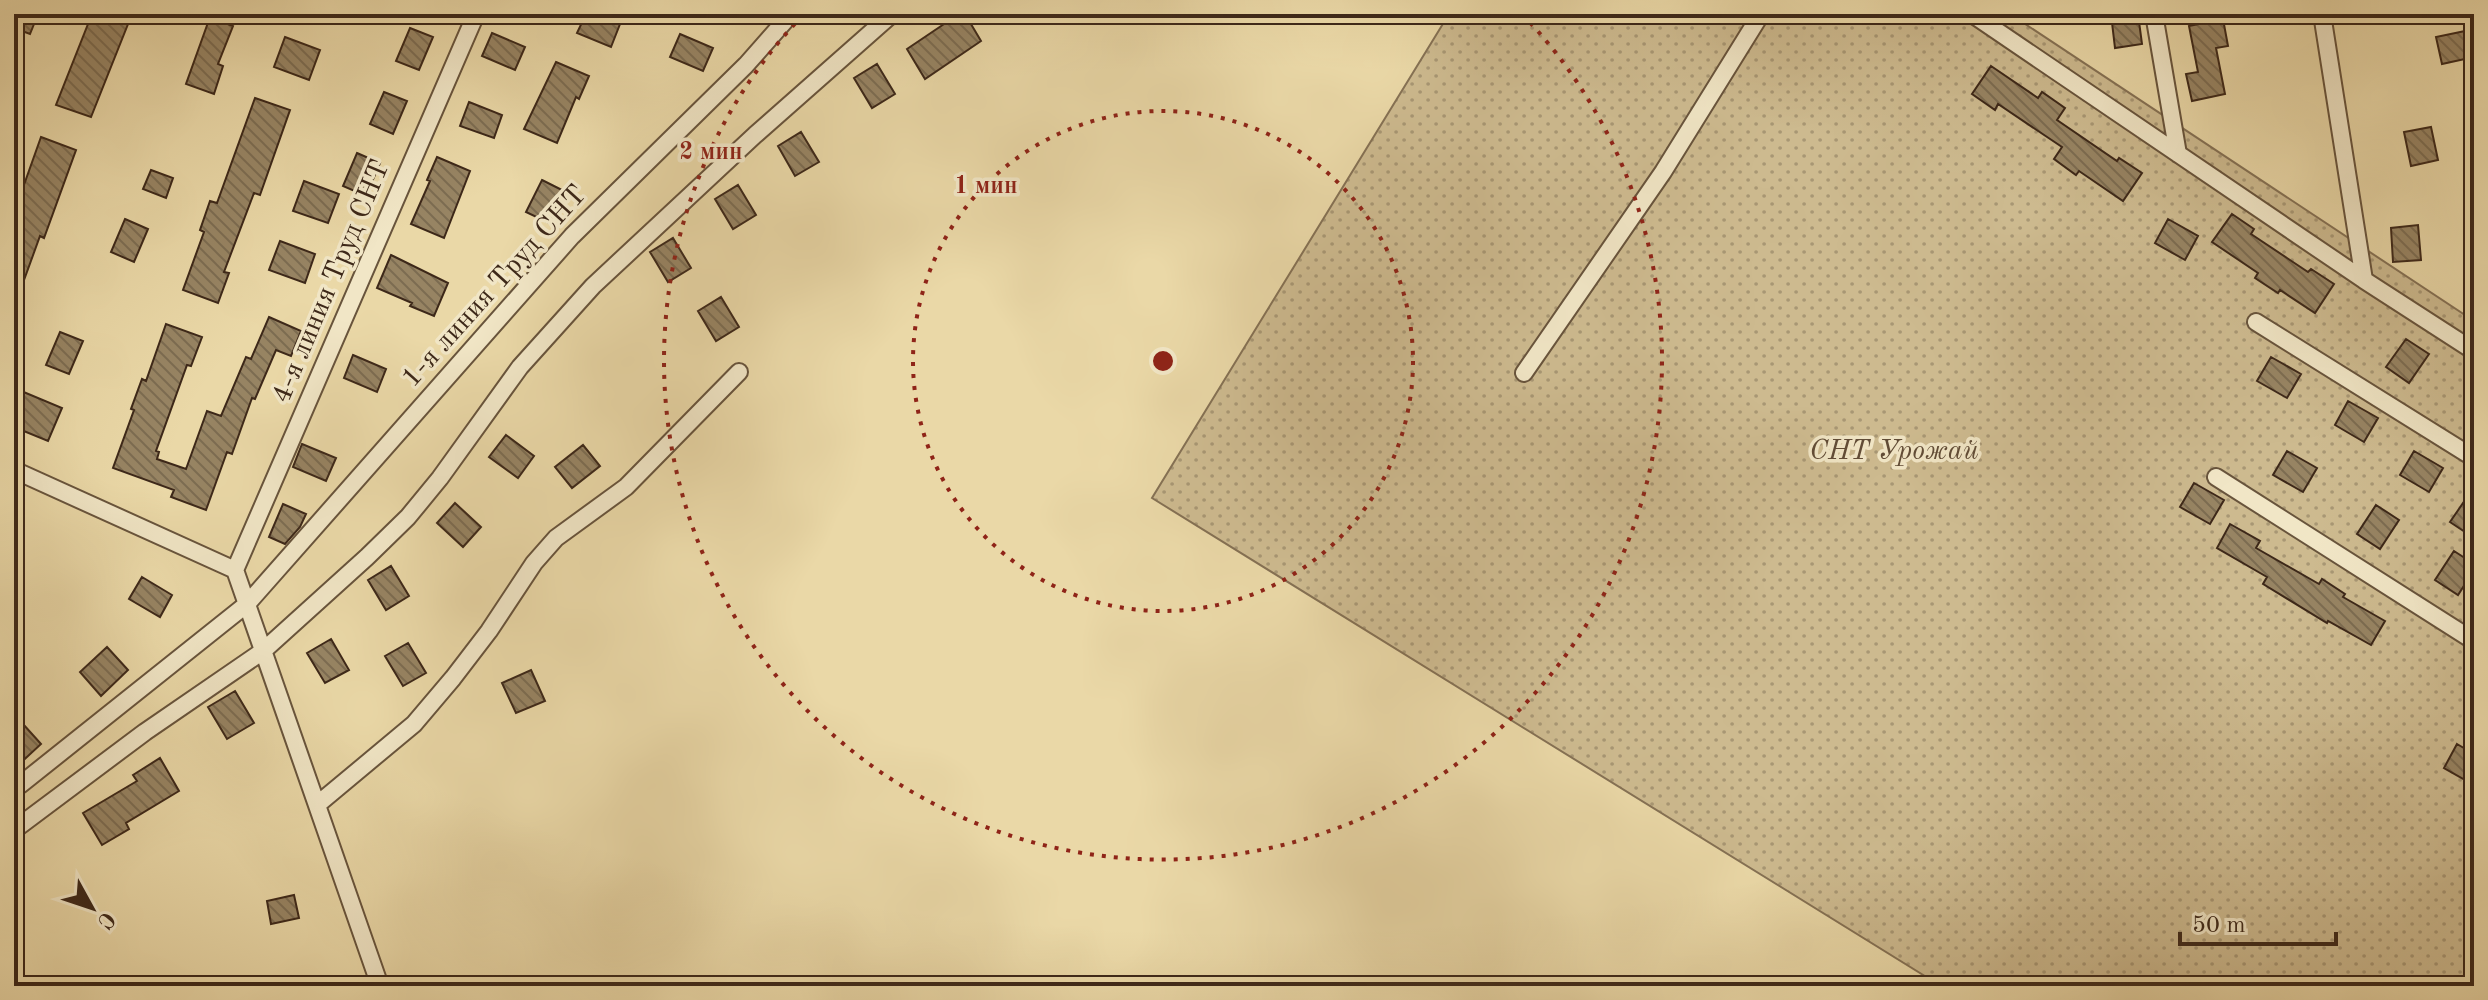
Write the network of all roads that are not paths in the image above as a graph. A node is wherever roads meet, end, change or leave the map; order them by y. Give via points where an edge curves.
1 (791, 14) edge
2 (892, 14) edge
3 (1761, 14) edge
4 (1972, 14) edge
5 (2154, 14) edge
6 (2322, 14) edge
7 (474, 15) edge
8 (2178, 154) junction
9 (2364, 280) junction
10 (2256, 322) dead end
11 (2474, 351) edge
12 (739, 372) dead end
13 (1524, 373) dead end
14 (2474, 458) edge
15 (14, 470) edge
16 (2216, 477) dead end
17 (235, 570) junction
18 (247, 604) junction
19 (2474, 641) edge
20 (263, 651) junction
21 (20, 785) dead end
22 (318, 804) junction
23 (14, 830) edge
24 (380, 986) edge

1 - 18 street, 1-я линия Труд СНТ via 572,236
2 - 20 street via 593,286 520,367 408,517
3 - 13 street via 1663,172
4 - 8 street
5 - 8 street
6 - 9 street
7 - 17 street, 4-я линия Труд СНТ
8 - 9 street
9 - 11 street
10 - 14 street
12 - 22 street via 626,487 556,538 414,724
15 - 17 street
16 - 19 street
17 - 18 street
18 - 20 street
18 - 21 street, 1-я линия Труд СНТ
20 - 22 street
20 - 23 street
22 - 24 street

